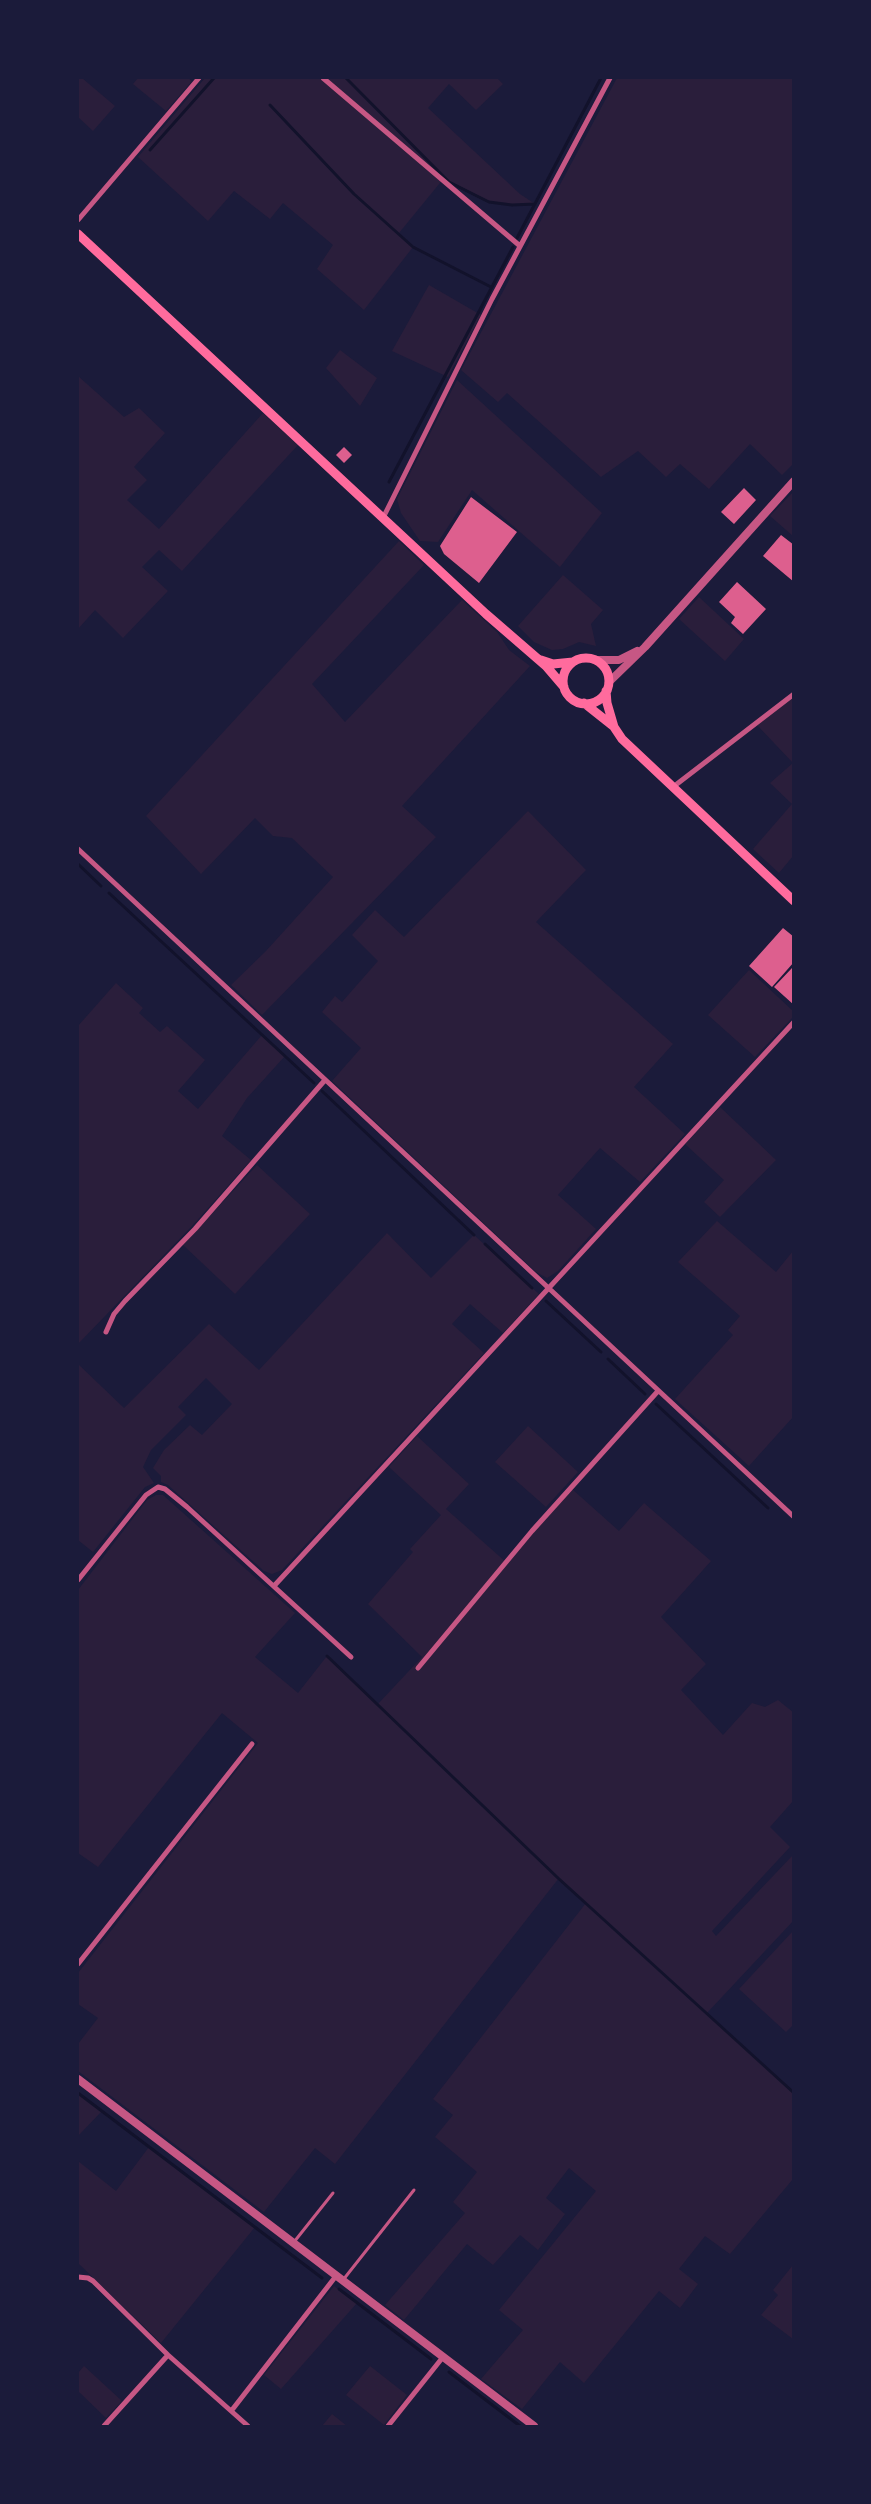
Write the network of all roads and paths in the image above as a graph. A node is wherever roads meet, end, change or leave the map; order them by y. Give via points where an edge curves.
1 (199, 78) edge
2 (323, 78) edge
3 (610, 78) edge
4 (78, 220) edge
5 (78, 234) edge
6 (520, 246) junction
7 (794, 481) edge
8 (383, 518) junction
9 (645, 646) junction
10 (534, 657) junction
11 (595, 660) junction
12 (573, 662) junction
13 (609, 682) junction
14 (564, 687) junction
15 (606, 691) junction
16 (794, 694) edge
17 (584, 703) junction
18 (614, 726) junction
19 (672, 788) junction
20 (78, 849) edge
21 (794, 901) edge
22 (794, 1022) edge
23 (325, 1080) junction
24 (547, 1288) junction
25 (106, 1332) dead end
26 (658, 1391) junction
27 (794, 1517) edge
28 (78, 1580) edge
29 (274, 1586) junction
30 (351, 1657) dead end
31 (418, 1668) dead end
32 (252, 1744) dead end
33 (78, 1964) edge
34 (78, 2080) edge
35 (414, 2190) dead end
36 (333, 2193) dead end
37 (294, 2243) junction
38 (78, 2277) edge
39 (339, 2278) junction
40 (168, 2355) junction
41 (443, 2357) junction
42 (232, 2410) junction
43 (104, 2426) edge
44 (248, 2426) edge
45 (388, 2426) edge
46 (534, 2426) edge

1 - 4 street
2 - 6 street
3 - 6 street
5 - 8 main road
6 - 8 street
7 - 9 street
8 - 10 main road
9 - 11 street via 619,660
9 - 13 street
10 - 12 main road via 553,664
10 - 14 main road
11 - 12 main road via 586,658
11 - 13 main road via 604,667
12 - 14 main road via 564,672
13 - 15 main road
14 - 17 main road via 572,698
15 - 17 main road via 601,698
15 - 18 main road
16 - 19 street
17 - 18 main road
18 - 19 main road via 622,739
19 - 21 main road
20 - 23 street
22 - 24 street
23 - 24 street
23 - 25 street via 195,1229 125,1300
24 - 26 street
24 - 29 street
26 - 27 street
26 - 31 street via 532,1531
28 - 29 street via 146,1495 158,1487 187,1507
29 - 30 street
32 - 33 street
34 - 37 street
35 - 39 lane
36 - 37 lane
37 - 39 street
38 - 40 street via 88,2278
39 - 41 street
39 - 42 street
40 - 42 street
40 - 43 street
41 - 45 street
41 - 46 street
42 - 44 street

